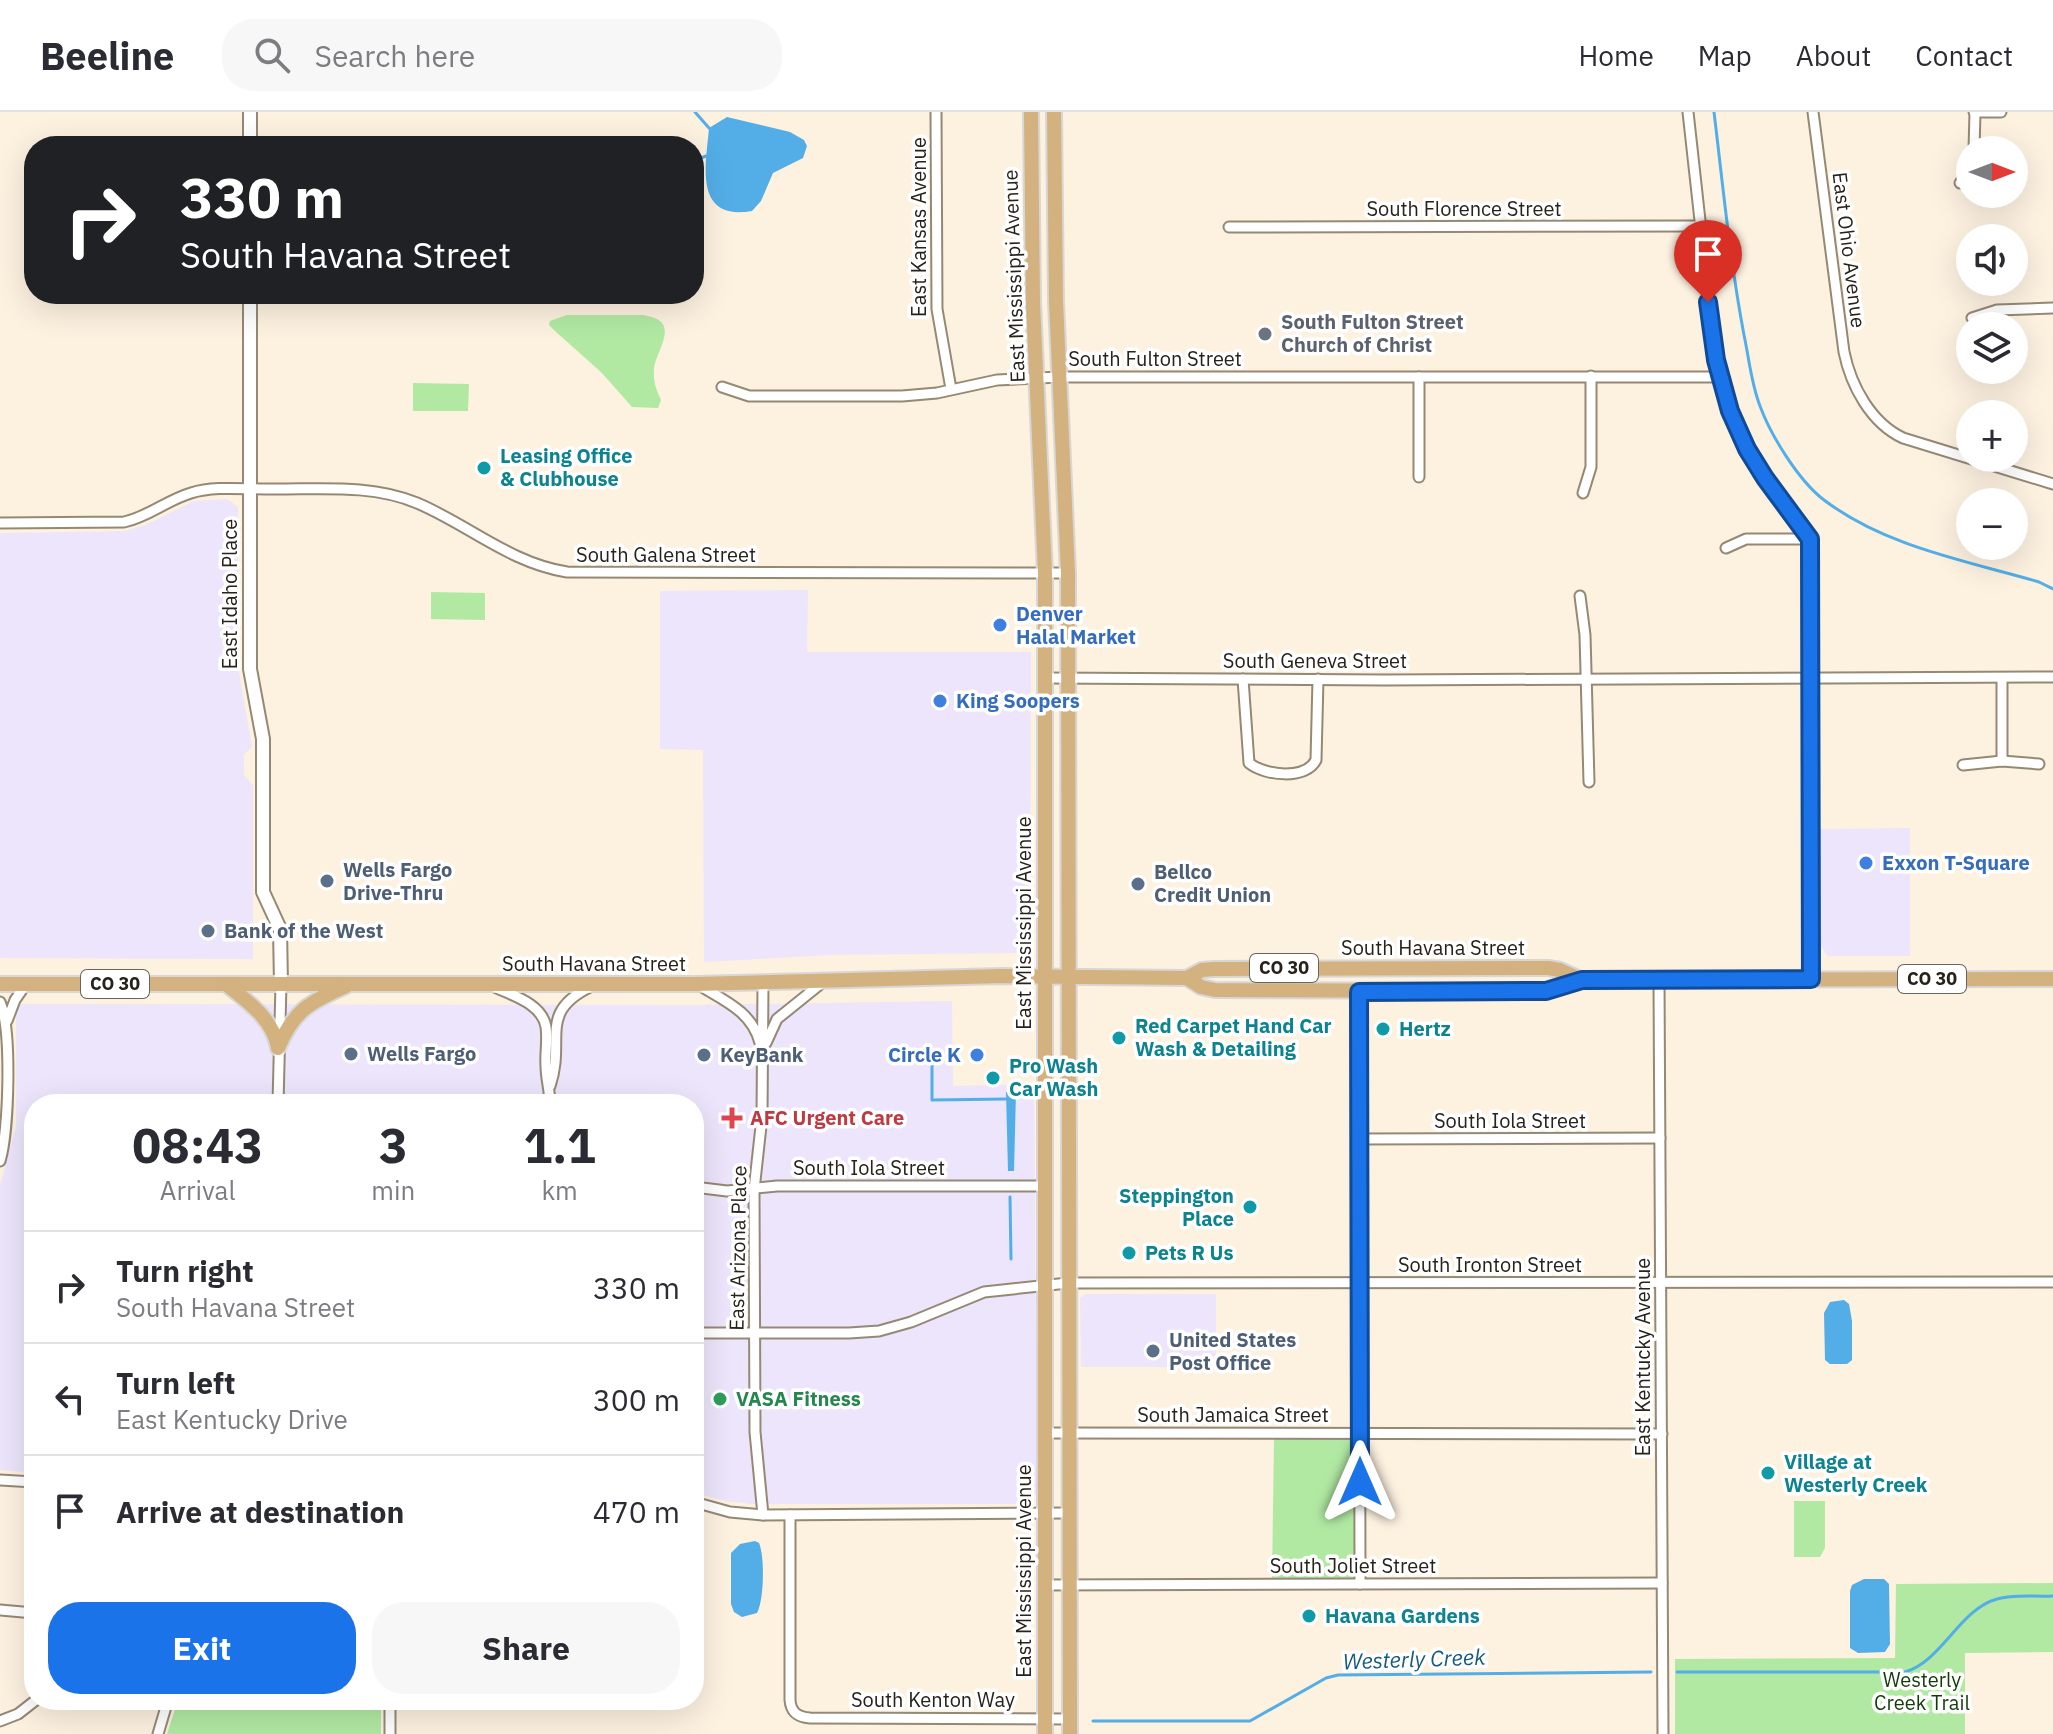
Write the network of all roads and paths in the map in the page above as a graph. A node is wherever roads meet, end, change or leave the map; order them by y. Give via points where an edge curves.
1 (250, 112) edge
2 (936, 112) edge
3 (1031, 112) edge
4 (1054, 112) edge
5 (1688, 112) edge
6 (1813, 112) edge
7 (1974, 112) edge
8 (2001, 112) edge
9 (250, 136) edge
10 (1974, 136) edge
11 (1700, 226) junction
12 (1229, 227) dead end
13 (250, 304) edge
14 (2053, 308) edge
15 (1991, 312) edge
16 (1591, 376) junction
17 (1060, 377) junction
18 (1419, 377) junction
19 (1720, 377) junction
20 (1036, 378) junction
21 (722, 387) dead end
22 (951, 389) junction
23 (1419, 477) dead end
24 (2053, 484) edge
25 (249, 489) junction
26 (1583, 493) dead end
27 (0, 523) edge
28 (1810, 539) junction
29 (1726, 548) dead end
30 (1045, 573) junction
31 (1068, 573) junction
32 (1580, 596) dead end
33 (2053, 677) edge
34 (1045, 678) junction
35 (1069, 678) junction
36 (1810, 678) junction
37 (2002, 678) junction
38 (1243, 679) junction
39 (1318, 679) junction
40 (1586, 679) junction
41 (2002, 761) junction
42 (2039, 764) dead end
43 (1963, 765) dead end
44 (1589, 782) dead end
45 (1345, 967) junction
46 (1384, 967) junction
47 (1495, 967) junction
48 (1045, 976) junction
49 (1069, 976) junction
50 (1187, 978) junction
51 (1659, 979) junction
52 (1811, 979) junction
53 (2053, 979) edge
54 (825, 980) junction
55 (1582, 980) junction
56 (763, 983) junction
57 (0, 984) edge
58 (26, 984) junction
59 (226, 984) junction
60 (281, 984) junction
61 (352, 984) junction
62 (488, 984) junction
63 (596, 984) junction
64 (696, 984) junction
65 (1469, 991) junction
66 (1313, 992) junction
67 (1359, 992) junction
68 (0, 1002) edge
69 (6, 1024) junction
70 (278, 1048) junction
71 (763, 1054) junction
72 (550, 1086) junction
73 (278, 1094) edge
74 (550, 1094) edge
75 (1660, 1138) junction
76 (1359, 1139) junction
77 (0, 1161) edge
78 (1044, 1186) junction
79 (704, 1188) edge
80 (754, 1190) junction
81 (2053, 1282) edge
82 (1068, 1283) junction
83 (1359, 1283) junction
84 (1661, 1283) junction
85 (1044, 1286) junction
86 (704, 1333) edge
87 (755, 1333) junction
88 (1044, 1433) junction
89 (1070, 1433) junction
90 (1360, 1434) junction
91 (1662, 1434) junction
92 (0, 1480) edge
93 (24, 1481) edge
94 (704, 1505) edge
95 (1044, 1513) junction
96 (1070, 1513) junction
97 (763, 1515) junction
98 (790, 1515) junction
99 (1662, 1583) junction
100 (1360, 1584) junction
101 (1044, 1585) junction
102 (1070, 1585) junction
103 (0, 1610) edge
104 (24, 1612) edge
105 (24, 1709) edge
106 (165, 1710) edge
107 (390, 1710) edge
108 (0, 1721) edge
109 (1045, 1726) edge
110 (1070, 1726) edge
111 (158, 1734) edge
112 (390, 1734) edge
113 (1663, 1734) edge

1 - 9 street
2 - 22 street, East Kansas Avenue via 937,315
3 - 20 main road, East Mississippi Avenue
4 - 17 main road, East Mississippi Avenue
5 - 11 street
6 - 24 street, East Ohio Avenue via 1844,352 1876,418 1896,435
7 - 8 street
7 - 10 street
11 - 12 street, South Florence Street
11 - 19 street
13 - 25 street, East Idaho Place
14 - 15 street
16 - 18 street, South Fulton Street
16 - 19 street, South Fulton Street
16 - 26 street via 1591,467
17 - 18 street, South Fulton Street
17 - 20 street, South Fulton Street
17 - 31 main road, East Mississippi Avenue
18 - 23 street
19 - 28 street via 1747,449
20 - 22 street, South Fulton Street
20 - 30 main road, East Mississippi Avenue
21 - 22 street, South Fulton Street via 749,396 912,396
25 - 27 street, South Galena Street via 192,493 116,523
25 - 30 street, South Galena Street via 393,495 427,507 521,560 567,572
25 - 60 street, East Idaho Place via 250,660 263,739 263,892 280,929
28 - 29 street via 1746,539
28 - 36 street
30 - 31 street, South Galena Street
30 - 34 main road, East Mississippi Avenue
31 - 35 main road, East Mississippi Avenue
32 - 40 street
33 - 37 street, South Geneva Street
34 - 35 street, South Geneva Street
34 - 48 main road, East Mississippi Avenue
35 - 38 street, South Geneva Street
35 - 49 main road, East Mississippi Avenue
36 - 37 street, South Geneva Street
36 - 40 street, South Geneva Street
36 - 52 street
37 - 41 street
38 - 39 street, South Geneva Street
38 - 39 street via 1249,763 1280,773 1312,768 1316,760
39 - 40 street, South Geneva Street
40 - 44 street
41 - 42 street
41 - 43 street
45 - 46 main road, South Havana Street / CO 30
45 - 50 main road, South Havana Street / CO 30 via 1207,969
45 - 66 main road via 1334,981
46 - 47 main road, South Havana Street / CO 30
46 - 67 main road
47 - 55 main road, South Havana Street / CO 30 via 1554,969
47 - 65 main road
48 - 49 main road, South Havana Street / CO 30
48 - 54 main road, South Havana Street / CO 30
48 - 78 main road, East Mississippi Avenue
49 - 50 main road, South Havana Street / CO 30
49 - 82 main road, East Mississippi Avenue
50 - 66 main road, South Havana Street / CO 30 via 1215,990
51 - 52 main road, South Havana Street / CO 30
51 - 55 main road, South Havana Street / CO 30
51 - 75 street, East Kentucky Avenue
52 - 53 main road, South Havana Street / CO 30
54 - 56 main road, South Havana Street / CO 30
54 - 71 street via 777,1019
55 - 65 main road, South Havana Street / CO 30 via 1549,991
56 - 64 main road, South Havana Street / CO 30
56 - 71 street, East Arizona Place
57 - 58 main road, South Havana Street / CO 30
58 - 59 main road, South Havana Street / CO 30
58 - 69 street
59 - 60 main road, South Havana Street / CO 30
59 - 70 main road via 264,1016
60 - 61 main road, South Havana Street / CO 30
60 - 70 street
61 - 62 main road, South Havana Street / CO 30
61 - 70 main road via 297,1014
62 - 63 main road, South Havana Street / CO 30
62 - 72 street via 530,1004 543,1018
63 - 64 main road, South Havana Street / CO 30
63 - 72 street via 571,997 559,1012
64 - 71 street via 748,1017
65 - 67 main road, South Havana Street / CO 30
66 - 67 main road, South Havana Street / CO 30
67 - 76 street
68 - 69 street
69 - 77 street via 6,1120
70 - 73 street
71 - 80 street, East Arizona Place
72 - 74 street
75 - 76 street, South Iola Street
75 - 84 street, East Kentucky Avenue
76 - 83 street
78 - 80 street, South Iola Street
78 - 85 main road, East Mississippi Avenue
79 - 80 street, South Iola Street
80 - 87 street, East Arizona Place
81 - 84 street, South Ironton Street
82 - 83 street, South Ironton Street
82 - 85 street, South Ironton Street
82 - 89 main road, East Mississippi Avenue
83 - 84 street, South Ironton Street
83 - 90 street
84 - 91 street, East Kentucky Avenue
85 - 87 street, South Ironton Street via 984,1292 879,1331
85 - 88 main road, East Mississippi Avenue
86 - 87 street, South Ironton Street
87 - 97 street, East Arizona Place via 755,1432
88 - 89 street, South Jamaica Street
88 - 95 main road, East Mississippi Avenue
89 - 90 street, South Jamaica Street
89 - 96 main road, East Mississippi Avenue
90 - 91 street, South Jamaica Street
90 - 100 street
91 - 99 street, East Kentucky Avenue
92 - 93 street
94 - 97 street
95 - 96 street
95 - 98 street
95 - 101 main road, East Mississippi Avenue
96 - 102 main road, East Mississippi Avenue
97 - 98 street
98 - 109 street, South Kenton Way via 790,1700 797,1715
99 - 100 street, South Joliet Street
99 - 113 street, East Kentucky Avenue
100 - 102 street, South Joliet Street
101 - 102 street, South Joliet Street
101 - 109 main road, East Mississippi Avenue
102 - 110 main road, East Mississippi Avenue
103 - 104 street
105 - 108 street
106 - 111 street
107 - 112 street
109 - 110 street, South Kenton Way

